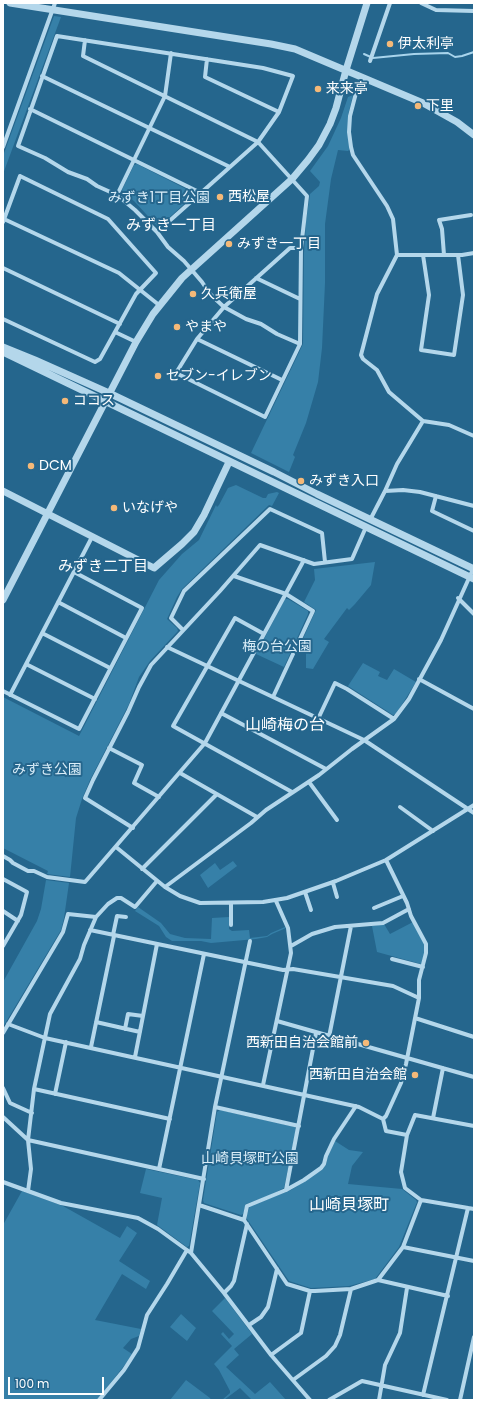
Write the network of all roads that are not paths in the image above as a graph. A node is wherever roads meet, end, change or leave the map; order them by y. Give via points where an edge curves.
1 (10, 3) edge
2 (367, 3) edge
3 (390, 3) edge
4 (421, 3) edge
5 (54, 7) edge
6 (474, 11) edge
7 (85, 40) junction
8 (172, 53) junction
9 (207, 59) junction
10 (370, 61) dead end
11 (346, 70) junction
12 (42, 76) junction
13 (356, 93) dead end
14 (165, 96) junction
15 (30, 109) junction
16 (279, 112) junction
17 (149, 128) junction
18 (474, 135) edge
19 (258, 142) junction
20 (3, 147) edge
21 (134, 160) junction
22 (230, 167) junction
23 (292, 179) junction
24 (201, 193) junction
25 (117, 195) junction
26 (471, 215) dead end
27 (4, 221) edge
28 (157, 232) junction
29 (301, 248) junction
30 (474, 253) edge
31 (397, 255) junction
32 (423, 255) junction
33 (444, 255) junction
34 (458, 255) junction
35 (3, 268) edge
36 (191, 269) junction
37 (256, 278) junction
38 (140, 290) junction
39 (300, 299) junction
40 (159, 305) junction
41 (224, 307) junction
42 (3, 319) edge
43 (120, 324) junction
44 (116, 332) junction
45 (197, 339) junction
46 (136, 342) junction
47 (300, 344) junction
48 (3, 347) edge
49 (3, 352) edge
50 (282, 380) junction
51 (109, 393) junction
52 (105, 401) junction
53 (423, 421) junction
54 (474, 436) edge
55 (229, 462) junction
56 (385, 490) junction
57 (3, 491) edge
58 (436, 496) junction
59 (474, 506) edge
60 (47, 514) junction
61 (368, 523) junction
62 (474, 531) edge
63 (92, 537) junction
64 (304, 560) junction
65 (325, 562) junction
66 (474, 568) edge
67 (74, 572) junction
68 (234, 576) junction
69 (471, 578) edge
70 (6, 589) edge
71 (286, 594) junction
72 (458, 598) junction
73 (3, 600) edge
74 (58, 602) junction
75 (474, 614) edge
76 (183, 630) junction
77 (42, 633) junction
78 (264, 634) junction
79 (126, 638) junction
80 (167, 647) junction
81 (26, 664) junction
82 (206, 666) junction
83 (110, 668) junction
84 (419, 679) junction
85 (238, 681) junction
86 (3, 691) edge
87 (10, 695) junction
88 (273, 697) junction
89 (95, 699) junction
90 (474, 709) edge
91 (221, 713) junction
92 (318, 718) junction
93 (394, 719) junction
94 (364, 740) junction
95 (205, 743) junction
96 (110, 748) junction
97 (326, 769) junction
98 (180, 773) junction
99 (309, 782) junction
100 (292, 792) junction
101 (217, 794) junction
102 (159, 797) junction
103 (474, 805) edge
104 (400, 807) dead end
105 (468, 810) junction
106 (474, 813) edge
107 (257, 817) junction
108 (337, 820) dead end
109 (133, 828) junction
110 (433, 831) junction
111 (116, 847) junction
112 (3, 856) edge
113 (386, 860) junction
114 (142, 869) junction
115 (3, 879) edge
116 (157, 881) junction
117 (333, 883) junction
118 (165, 887) junction
119 (304, 892) junction
120 (403, 896) junction
121 (337, 898) dead end
122 (276, 901) junction
123 (231, 903) junction
124 (374, 908) dead end
125 (409, 909) junction
126 (311, 910) dead end
127 (3, 911) edge
128 (96, 917) junction
129 (126, 917) dead end
130 (18, 921) junction
131 (231, 925) dead end
132 (351, 926) junction
133 (90, 930) junction
134 (113, 936) junction
135 (250, 941) dead end
136 (157, 944) junction
137 (3, 945) edge
138 (291, 946) junction
139 (204, 954) junction
140 (392, 959) dead end
141 (246, 962) junction
142 (422, 967) junction
143 (288, 969) junction
144 (341, 977) junction
145 (418, 998) junction
146 (143, 1016) junction
147 (415, 1018) junction
148 (277, 1021) junction
149 (96, 1022) junction
150 (8, 1024) junction
151 (125, 1029) junction
152 (140, 1032) junction
153 (3, 1033) edge
154 (316, 1033) junction
155 (329, 1037) junction
156 (474, 1037) edge
157 (45, 1038) junction
158 (66, 1042) junction
159 (91, 1047) junction
160 (135, 1057) junction
161 (407, 1059) junction
162 (181, 1067) junction
163 (443, 1068) junction
164 (221, 1077) junction
165 (474, 1077) edge
166 (263, 1085) junction
167 (3, 1088) edge
168 (34, 1089) junction
169 (55, 1094) junction
170 (304, 1095) junction
171 (356, 1106) junction
172 (215, 1107) junction
173 (32, 1113) junction
174 (3, 1117) edge
175 (433, 1118) junction
176 (170, 1119) junction
177 (383, 1119) junction
178 (299, 1126) junction
179 (474, 1126) edge
180 (407, 1134) junction
181 (28, 1140) junction
182 (159, 1169) junction
183 (204, 1179) junction
184 (3, 1182) edge
185 (286, 1190) junction
186 (28, 1191) junction
187 (421, 1200) junction
188 (199, 1205) junction
189 (468, 1208) junction
190 (474, 1209) edge
191 (246, 1222) junction
192 (403, 1247) junction
193 (189, 1252) junction
194 (456, 1258) junction
195 (474, 1261) edge
196 (277, 1269) junction
197 (378, 1280) junction
198 (407, 1288) junction
199 (351, 1289) junction
200 (310, 1291) junction
201 (224, 1293) junction
202 (448, 1296) junction
203 (249, 1325) junction
204 (474, 1337) edge
205 (271, 1355) junction
206 (293, 1380) junction
207 (382, 1386) junction
208 (424, 1395) junction
209 (99, 1400) edge
210 (310, 1400) edge
211 (329, 1400) edge
212 (379, 1400) edge
213 (447, 1400) edge
214 (460, 1400) edge

1 - 5 street
2 - 11 street
3 - 10 street
4 - 6 street via 436,10
5 - 11 street via 288,47
5 - 20 street
7 - 8 street
7 - 12 street via 57,36
7 - 14 street via 83,56
8 - 9 street
8 - 14 street
9 - 16 street via 205,77
9 - 16 street via 263,68 293,76
11 - 18 street via 423,103
11 - 23 street via 327,130 314,152
12 - 15 street
12 - 17 street
13 - 31 street via 349,132 353,155 388,206 393,219
14 - 17 street
14 - 19 street
15 - 21 street
15 - 25 street via 18,146
16 - 19 street
17 - 21 street
17 - 22 street
19 - 22 street
19 - 23 street
21 - 24 street
21 - 25 street
22 - 24 street
23 - 29 street via 307,196
23 - 36 street
24 - 28 street
25 - 28 street
26 - 33 street via 439,220
27 - 38 street via 119,273
27 - 38 street via 20,176 108,219 156,273
28 - 36 street via 168,247
29 - 37 street via 290,248
29 - 39 street
30 - 34 street
31 - 32 street
31 - 53 street via 377,294 361,355 377,370 389,392
32 - 33 street
32 - 34 street via 429,295 421,350 454,355 463,295
33 - 34 street
35 - 43 street
36 - 40 street
36 - 41 street via 210,294
37 - 39 street
37 - 41 street
38 - 40 street
38 - 43 street
39 - 47 street
40 - 46 street
41 - 45 street
41 - 47 street
42 - 44 street via 95,362 100,359
43 - 44 street
44 - 46 street
45 - 50 street
45 - 50 street via 176,374 265,417
46 - 51 street
47 - 50 street
48 - 51 street
49 - 52 street
51 - 52 street
51 - 61 street via 274,472
52 - 55 street
52 - 60 street
53 - 54 street via 449,425
53 - 56 street via 397,464
55 - 61 street
55 - 63 street via 194,532 154,568
56 - 58 street via 420,492
56 - 61 street
57 - 60 street
58 - 59 street
58 - 62 street via 432,511
60 - 63 street
60 - 70 street
61 - 65 street via 352,559
61 - 66 street
61 - 69 street
63 - 67 street
64 - 65 street via 314,564
64 - 68 street via 260,545
64 - 71 street
65 - 76 street via 322,534 270,509 184,591 171,618
66 - 69 street
67 - 74 street
67 - 79 street via 142,608
68 - 71 street
68 - 76 street
69 - 72 street
70 - 73 street
71 - 78 street
71 - 88 street via 313,611
72 - 75 street
72 - 84 street via 446,629
74 - 77 street
74 - 79 street
76 - 80 street
77 - 81 street
77 - 83 street
78 - 82 street via 234,618
78 - 85 street
79 - 83 street
80 - 82 street
80 - 96 street via 144,675
81 - 87 street
81 - 89 street
82 - 85 street
82 - 95 street via 173,726
83 - 89 street
84 - 90 street
84 - 93 street via 409,699
85 - 88 street
85 - 91 street
86 - 87 street
87 - 89 street via 79,729
88 - 92 street
91 - 95 street
91 - 97 street
92 - 93 street via 335,683
92 - 94 street
93 - 94 street
94 - 97 street
94 - 105 street
95 - 98 street
95 - 100 street
96 - 102 street via 142,765 134,782
96 - 109 street via 85,798
97 - 99 street
98 - 101 street
98 - 102 street
99 - 100 street
99 - 108 street
100 - 107 street
101 - 107 street
101 - 114 street
102 - 109 street
103 - 105 street
104 - 110 street
105 - 106 street
105 - 110 street
107 - 118 street
109 - 111 street
110 - 113 street
111 - 112 street via 85,882 47,877 28,871
111 - 114 street
113 - 117 street
113 - 120 street
114 - 116 street
115 - 130 street via 26,892
116 - 118 street
116 - 128 street via 135,907 117,898
117 - 119 street
117 - 121 street
118 - 123 street via 200,903
119 - 122 street
119 - 126 street
120 - 124 street
120 - 125 street
122 - 123 street
122 - 138 street via 288,928
123 - 131 street
125 - 132 street via 383,923
125 - 142 street via 426,944
127 - 130 street
128 - 133 street
128 - 150 street via 68,914 63,932
129 - 134 street via 117,916
130 - 137 street
132 - 138 street via 322,930
132 - 144 street
133 - 134 street
133 - 157 street via 80,959 50,1014
134 - 136 street
134 - 149 street
135 - 141 street
136 - 139 street
136 - 146 street
138 - 143 street
139 - 141 street
139 - 162 street
140 - 142 street
141 - 143 street
141 - 164 street
142 - 145 street
143 - 144 street
143 - 148 street
144 - 145 street via 393,986
144 - 155 street
145 - 147 street
146 - 151 street via 128,1014
146 - 152 street
147 - 156 street
147 - 161 street
148 - 154 street
148 - 166 street
149 - 151 street
149 - 159 street
150 - 153 street
150 - 157 street
151 - 152 street
152 - 160 street
154 - 155 street
154 - 170 street
155 - 161 street
157 - 158 street
157 - 168 street
158 - 159 street
158 - 169 street
159 - 160 street
160 - 162 street
161 - 163 street
161 - 177 street via 401,1083
162 - 164 street
162 - 176 street
163 - 165 street
163 - 175 street
164 - 166 street
164 - 172 street
166 - 170 street
167 - 173 street via 10,1103
168 - 169 street
168 - 173 street
169 - 176 street
170 - 171 street
170 - 178 street
171 - 177 street
171 - 185 street via 334,1138 321,1168
172 - 178 street
172 - 183 street
173 - 181 street
174 - 181 street
175 - 179 street
175 - 180 street via 415,1115
176 - 182 street
177 - 180 street via 386,1131
178 - 185 street
180 - 187 street via 401,1172 405,1188
181 - 182 street
181 - 186 street via 31,1169
182 - 183 street
183 - 188 street
184 - 186 street
185 - 191 street via 247,1206
186 - 193 street via 61,1203 138,1218
187 - 189 street
187 - 192 street
188 - 191 street
188 - 193 street
189 - 190 street
189 - 194 street
191 - 196 street
191 - 201 street via 234,1281
192 - 194 street
192 - 197 street
193 - 201 street
193 - 209 street via 147,1315 138,1348
194 - 195 street
194 - 202 street
196 - 200 street via 287,1284
196 - 203 street via 268,1307 261,1317
197 - 198 street
197 - 199 street
198 - 202 street
198 - 207 street via 400,1333 385,1366
199 - 200 street
199 - 206 street via 335,1346 326,1356
200 - 205 street via 302,1333
201 - 203 street
202 - 208 street
203 - 205 street
204 - 214 street
205 - 206 street
206 - 210 street
207 - 208 street
207 - 211 street via 362,1381
207 - 212 street
208 - 213 street

